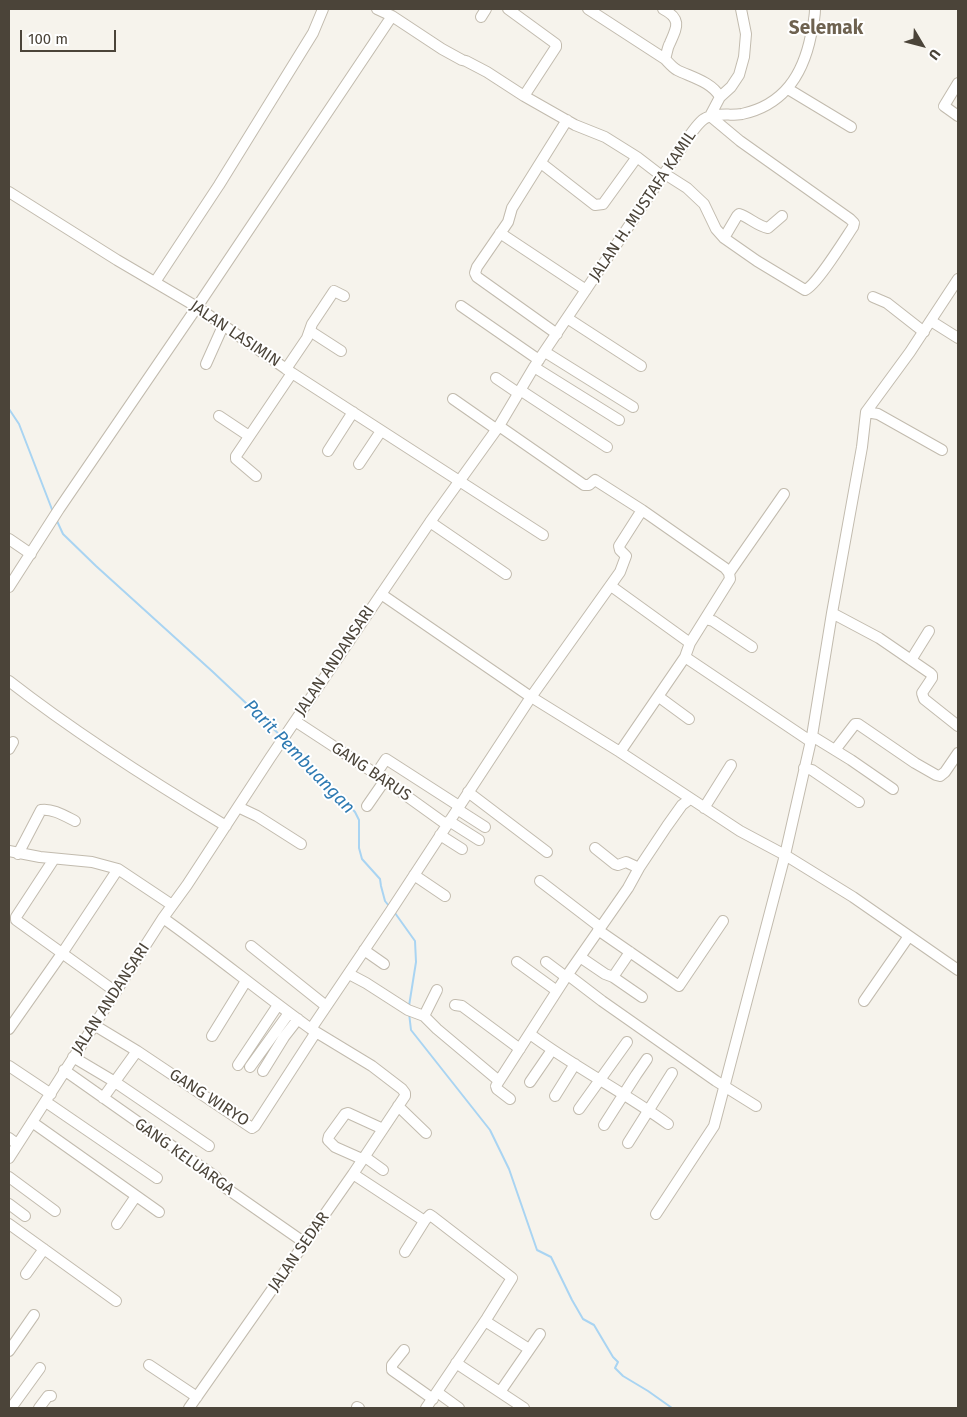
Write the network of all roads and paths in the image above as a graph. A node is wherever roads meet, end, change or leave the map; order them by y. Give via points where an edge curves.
1 (324, 9) edge
2 (377, 9) edge
3 (508, 9) edge
4 (588, 9) edge
5 (664, 9) edge
6 (742, 9) edge
7 (815, 9) edge
8 (392, 16) junction
9 (665, 59) junction
10 (958, 83) edge
11 (788, 88) junction
12 (524, 96) junction
13 (720, 97) junction
14 (710, 116) junction
15 (958, 116) edge
16 (568, 120) junction
17 (851, 127) dead end
18 (637, 157) junction
19 (541, 163) junction
20 (664, 175) junction
21 (9, 192) edge
22 (782, 216) dead end
23 (500, 234) junction
24 (724, 238) junction
25 (958, 279) edge
26 (155, 282) junction
27 (586, 290) junction
28 (344, 296) dead end
29 (873, 297) dead end
30 (461, 306) dead end
31 (197, 307) junction
32 (567, 318) junction
33 (931, 321) junction
34 (223, 326) junction
35 (310, 331) junction
36 (924, 332) junction
37 (557, 334) junction
38 (958, 338) edge
39 (341, 351) dead end
40 (539, 360) junction
41 (206, 364) dead end
42 (641, 366) dead end
43 (289, 371) junction
44 (496, 378) dead end
45 (519, 392) junction
46 (454, 399) dead end
47 (633, 407) dead end
48 (352, 412) junction
49 (866, 412) junction
50 (219, 416) dead end
51 (619, 420) dead end
52 (498, 428) junction
53 (381, 431) junction
54 (248, 436) junction
55 (607, 447) dead end
56 (942, 450) dead end
57 (328, 451) dead end
58 (359, 464) dead end
59 (256, 476) dead end
60 (458, 481) junction
61 (784, 494) dead end
62 (642, 510) junction
63 (430, 522) junction
64 (543, 535) dead end
65 (9, 539) edge
66 (31, 554) junction
67 (730, 573) junction
68 (506, 574) dead end
69 (610, 586) junction
70 (9, 587) edge
71 (381, 594) junction
72 (832, 613) junction
73 (704, 619) junction
74 (929, 631) dead end
75 (690, 642) junction
76 (752, 647) dead end
77 (685, 657) junction
78 (911, 660) junction
79 (9, 680) edge
80 (531, 697) junction
81 (658, 697) junction
82 (689, 719) dead end
83 (292, 725) junction
84 (958, 726) edge
85 (811, 738) junction
86 (835, 750) junction
87 (620, 752) junction
88 (958, 753) edge
89 (731, 765) dead end
90 (804, 768) junction
91 (376, 774) junction
92 (385, 780) junction
93 (894, 789) dead end
94 (468, 792) junction
95 (690, 800) junction
96 (859, 802) dead end
97 (367, 806) dead end
98 (238, 807) junction
99 (458, 807) junction
100 (704, 808) junction
101 (75, 821) dead end
102 (448, 823) junction
103 (226, 826) junction
104 (485, 827) dead end
105 (440, 835) junction
106 (479, 840) dead end
107 (301, 844) dead end
108 (595, 848) dead end
109 (462, 849) dead end
110 (547, 852) dead end
111 (13, 853) edge
112 (785, 855) junction
113 (54, 858) junction
114 (639, 868) junction
115 (118, 869) junction
116 (414, 874) junction
117 (540, 881) dead end
118 (445, 896) dead end
119 (172, 905) junction
120 (164, 918) junction
121 (723, 921) dead end
122 (599, 928) junction
123 (908, 936) junction
124 (251, 946) dead end
125 (364, 950) junction
126 (62, 952) junction
127 (630, 952) junction
128 (580, 958) junction
129 (517, 962) dead end
130 (546, 962) dead end
131 (384, 964) dead end
132 (958, 970) edge
133 (349, 974) junction
134 (567, 976) junction
135 (613, 977) junction
136 (246, 981) junction
137 (437, 990) dead end
138 (557, 991) junction
139 (116, 992) junction
140 (642, 997) dead end
141 (864, 1001) dead end
142 (278, 1005) junction
143 (455, 1005) dead end
144 (326, 1006) junction
145 (289, 1013) junction
146 (416, 1013) junction
147 (298, 1019) junction
148 (94, 1025) junction
149 (9, 1029) edge
150 (314, 1030) junction
151 (530, 1034) junction
152 (212, 1036) dead end
153 (626, 1042) dead end
154 (520, 1049) junction
155 (552, 1050) junction
156 (137, 1051) junction
157 (73, 1057) junction
158 (647, 1060) dead end
159 (575, 1064) junction
160 (238, 1065) dead end
161 (9, 1066) edge
162 (250, 1067) dead end
163 (64, 1070) junction
164 (263, 1070) dead end
165 (672, 1073) dead end
166 (499, 1080) junction
167 (600, 1080) junction
168 (114, 1082) junction
169 (530, 1082) dead end
170 (720, 1083) junction
171 (623, 1094) junction
172 (555, 1096) dead end
173 (48, 1098) junction
174 (103, 1098) junction
175 (510, 1099) dead end
176 (398, 1106) junction
177 (756, 1106) dead end
178 (579, 1109) dead end
179 (648, 1110) junction
180 (32, 1122) junction
181 (668, 1124) dead end
182 (604, 1125) dead end
183 (383, 1129) junction
184 (426, 1133) dead end
185 (13, 1141) edge
186 (628, 1143) dead end
187 (209, 1146) dead end
188 (9, 1158) edge
189 (363, 1158) junction
190 (383, 1170) dead end
191 (353, 1174) junction
192 (9, 1177) edge
193 (157, 1178) dead end
194 (136, 1196) junction
195 (9, 1204) edge
196 (55, 1211) dead end
197 (159, 1212) dead end
198 (656, 1214) dead end
199 (25, 1216) dead end
200 (425, 1220) junction
201 (9, 1224) edge
202 (117, 1224) dead end
203 (305, 1243) junction
204 (44, 1249) junction
205 (405, 1252) dead end
206 (26, 1274) dead end
207 (116, 1301) dead end
208 (34, 1315) dead end
209 (485, 1321) junction
210 (540, 1334) dead end
211 (529, 1349) junction
212 (404, 1350) dead end
213 (9, 1351) edge
214 (456, 1363) junction
215 (148, 1365) dead end
216 (40, 1368) dead end
217 (500, 1392) junction
218 (51, 1396) dead end
219 (432, 1400) edge
220 (194, 1405) edge
221 (11, 1408) edge
222 (39, 1408) edge
223 (459, 1408) edge
224 (524, 1408) edge

1 - 26 street via 313,33
2 - 8 street
3 - 12 street via 556,44
4 - 9 street
5 - 9 street via 672,14 677,27
6 - 13 street via 746,34 744,57 732,87
7 - 11 street, JALAN H. MUSTAFA KAMIL via 809,46 801,69
8 - 12 street
8 - 31 street
9 - 13 street via 675,69 695,78
10 - 15 street via 944,106
11 - 14 street, JALAN H. MUSTAFA KAMIL via 762,108 733,116
11 - 17 street
12 - 16 street
13 - 14 street
14 - 20 street, JALAN H. MUSTAFA KAMIL via 699,123
14 - 24 street via 740,142 854,223 831,261 805,290
16 - 18 street via 606,137
16 - 19 street
18 - 19 street via 603,204 599,205
18 - 20 street
19 - 23 street
20 - 24 street via 687,188 704,204
20 - 27 street, JALAN H. MUSTAFA KAMIL
21 - 26 street, JALAN LASIMIN
22 - 24 street via 764,228 739,214
23 - 27 street
23 - 37 street via 477,267 477,277
25 - 33 street
26 - 31 street, JALAN LASIMIN
27 - 32 street, JALAN H. MUSTAFA KAMIL
28 - 35 street via 333,292
29 - 36 street via 891,306
30 - 40 street
31 - 34 street, JALAN LASIMIN
31 - 66 street
32 - 37 street, JALAN ANDANSARI
32 - 42 street
33 - 36 street
33 - 38 street
34 - 41 street
34 - 43 street, JALAN LASIMIN
35 - 39 street
35 - 43 street
36 - 49 street
37 - 40 street, JALAN ANDANSARI
40 - 45 street, JALAN ANDANSARI
40 - 47 street
40 - 51 street
43 - 48 street, JALAN LASIMIN
43 - 54 street
44 - 45 street
45 - 52 street, JALAN ANDANSARI
45 - 55 street
46 - 52 street
48 - 53 street, JALAN LASIMIN
48 - 57 street
49 - 56 street via 878,414
49 - 72 street
50 - 54 street
52 - 60 street, JALAN ANDANSARI
52 - 62 street via 584,485 595,480
53 - 58 street
53 - 60 street, JALAN LASIMIN
54 - 59 street via 236,459
60 - 63 street, JALAN ANDANSARI
60 - 64 street, JALAN LASIMIN
61 - 67 street
62 - 67 street
62 - 69 street via 619,546 626,556
63 - 68 street
63 - 71 street, JALAN ANDANSARI
65 - 66 street
66 - 70 street
67 - 73 street via 730,579
69 - 75 street
69 - 80 street
71 - 80 street
71 - 83 street, JALAN ANDANSARI
72 - 78 street via 879,638
72 - 85 street
73 - 75 street
73 - 76 street
74 - 78 street
75 - 77 street
77 - 81 street
77 - 85 street
78 - 84 street via 932,675 922,694 924,699
79 - 103 street via 40,705
80 - 87 street
80 - 94 street
81 - 82 street
81 - 87 street
83 - 91 street, GANG BARUS
83 - 98 street, JALAN ANDANSARI
85 - 86 street
85 - 90 street
86 - 88 street via 858,724 936,775 945,772
86 - 93 street
87 - 95 street
89 - 100 street
90 - 96 street via 812,770
90 - 112 street
91 - 92 street, GANG BARUS
91 - 99 street via 386,759
92 - 97 street
92 - 102 street, GANG BARUS
94 - 99 street
94 - 110 street
95 - 100 street
95 - 114 street via 682,804
98 - 103 street, JALAN ANDANSARI
98 - 107 street
99 - 102 street
99 - 104 street
100 - 112 street
101 - 111 street via 41,810
102 - 105 street
102 - 106 street, GANG BARUS
103 - 119 street, JALAN ANDANSARI
105 - 109 street
105 - 116 street
108 - 114 street via 615,864 626,862
111 - 113 street
112 - 123 street
112 - 170 street
113 - 115 street
113 - 126 street via 16,917 17,921
114 - 122 street
115 - 119 street
115 - 126 street
116 - 118 street
116 - 125 street
117 - 122 street
119 - 120 street, JALAN ANDANSARI
120 - 136 street
120 - 139 street, JALAN ANDANSARI
121 - 127 street via 679,986
122 - 127 street
122 - 128 street
123 - 132 street
123 - 141 street
124 - 144 street
125 - 131 street
125 - 133 street
126 - 139 street
126 - 149 street
127 - 135 street
128 - 134 street
128 - 135 street
129 - 138 street
130 - 134 street
133 - 144 street
133 - 146 street
134 - 138 street
134 - 170 street
135 - 140 street
136 - 142 street
136 - 152 street
137 - 146 street
138 - 151 street
139 - 148 street, JALAN ANDANSARI
142 - 145 street
142 - 160 street
143 - 154 street via 462,1006
144 - 150 street
145 - 147 street
145 - 162 street
146 - 166 street
147 - 150 street
147 - 164 street
148 - 156 street, GANG WIRYO
148 - 157 street, JALAN ANDANSARI
150 - 156 street, GANG WIRYO via 252,1128
150 - 176 street, JALAN SEDAR via 402,1089 406,1093
151 - 154 street
151 - 155 street
153 - 167 street
154 - 166 street
155 - 159 street
155 - 169 street
156 - 168 street
157 - 163 street, JALAN ANDANSARI
157 - 168 street
158 - 171 street
159 - 167 street
159 - 172 street
161 - 173 street
163 - 173 street, JALAN ANDANSARI
163 - 174 street, GANG KELUARGA
165 - 179 street
166 - 175 street via 497,1089
167 - 171 street
167 - 178 street
168 - 174 street
168 - 187 street
170 - 177 street
170 - 198 street via 714,1126
171 - 179 street
171 - 182 street
173 - 180 street, JALAN ANDANSARI
173 - 193 street
174 - 203 street, GANG KELUARGA
176 - 183 street, JALAN SEDAR
176 - 184 street
179 - 181 street
179 - 186 street
180 - 185 street, JALAN ANDANSARI
180 - 194 street
183 - 189 street, JALAN SEDAR
183 - 189 street via 348,1113 328,1138 335,1147
185 - 188 street, JALAN ANDANSARI
189 - 190 street
189 - 191 street, JALAN SEDAR
191 - 200 street
191 - 203 street, JALAN SEDAR
192 - 196 street
194 - 197 street
194 - 202 street
195 - 199 street
200 - 205 street
200 - 209 street via 430,1215 512,1278
201 - 204 street
203 - 220 street, JALAN SEDAR
204 - 206 street
204 - 207 street
208 - 213 street
209 - 211 street
209 - 214 street
210 - 211 street
211 - 217 street
212 - 219 street via 392,1365 392,1370
214 - 217 street
214 - 219 street
215 - 220 street
216 - 221 street
217 - 224 street
218 - 222 street
219 - 223 street

